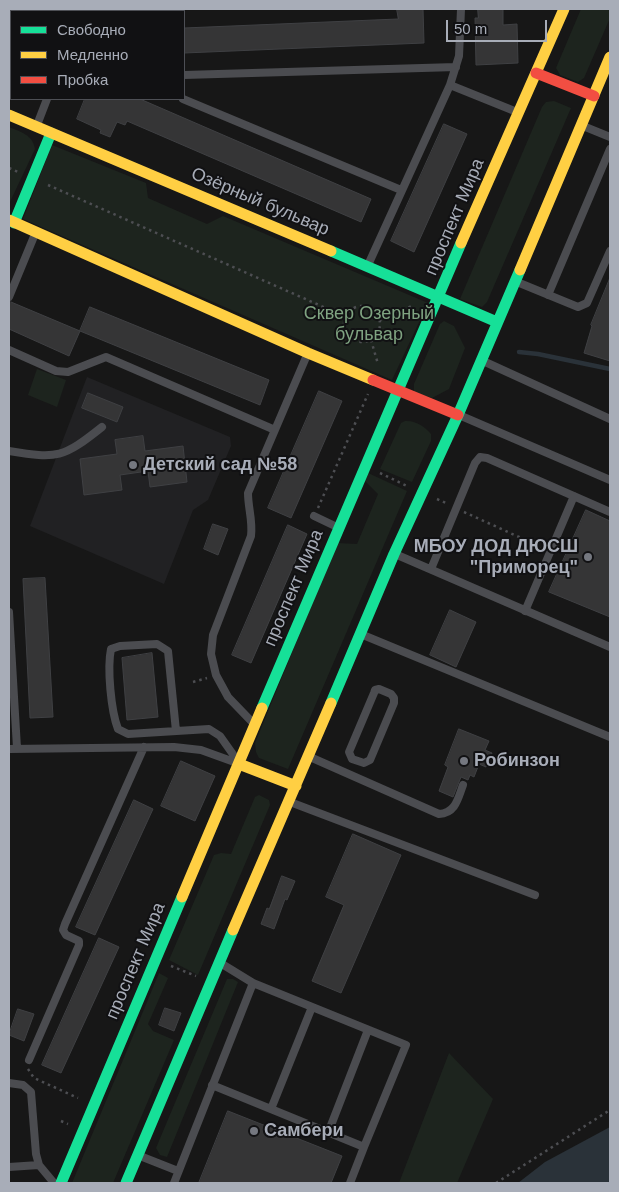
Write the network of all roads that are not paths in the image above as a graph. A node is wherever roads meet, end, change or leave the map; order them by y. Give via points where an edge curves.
1 (461, 9) edge
2 (564, 9) edge
3 (610, 57) edge
4 (456, 67) junction
5 (536, 74) junction
6 (185, 75) edge
7 (450, 85) junction
8 (594, 96) junction
9 (48, 100) edge
10 (185, 100) edge
11 (519, 113) junction
12 (9, 115) edge
13 (581, 125) junction
14 (36, 126) junction
15 (51, 133) junction
16 (610, 137) edge
17 (610, 150) edge
18 (402, 190) junction
19 (11, 222) edge
20 (35, 232) junction
21 (610, 251) edge
22 (367, 267) junction
23 (515, 281) junction
24 (548, 295) junction
25 (9, 297) edge
26 (439, 298) junction
27 (497, 322) junction
28 (9, 350) edge
29 (308, 353) junction
30 (481, 360) junction
31 (397, 391) junction
32 (458, 414) junction
33 (610, 419) edge
34 (102, 427) dead end
35 (275, 430) junction
36 (9, 451) edge
37 (610, 480) edge
38 (574, 496) junction
39 (610, 512) edge
40 (314, 516) road end
41 (339, 528) junction
42 (394, 554) junction
43 (431, 569) junction
44 (525, 611) junction
45 (9, 612) edge
46 (361, 634) junction
47 (610, 647) edge
48 (255, 726) junction
49 (176, 730) junction
50 (610, 737) edge
51 (144, 747) junction
52 (13, 749) edge
53 (308, 756) junction
54 (361, 762) junction
55 (239, 764) junction
56 (354, 777) junction
57 (463, 785) dead end
58 (296, 786) junction
59 (288, 801) junction
60 (535, 895) dead end
61 (220, 962) junction
62 (253, 983) junction
63 (312, 1007) junction
64 (368, 1030) junction
65 (29, 1060) road end
66 (9, 1083) edge
67 (212, 1085) junction
68 (271, 1109) junction
69 (328, 1133) junction
70 (364, 1147) junction
71 (138, 1156) junction
72 (39, 1165) junction
73 (9, 1167) edge
74 (178, 1172) junction
75 (54, 1183) edge
76 (61, 1183) edge
77 (126, 1183) edge
78 (174, 1183) edge
79 (350, 1183) edge

1 - 4 lane
2 - 5 street, проспект Мира
3 - 8 street
4 - 6 lane
4 - 7 lane
5 - 8 street
5 - 11 street, проспект Мира
7 - 11 lane
7 - 18 lane
8 - 13 street
9 - 14 lane
10 - 18 lane
11 - 26 street, проспект Мира
12 - 14 street, Озёрный бульвар
13 - 16 lane
13 - 23 street
14 - 15 street, Озёрный бульвар
15 - 19 street
15 - 22 street, Озёрный бульвар
17 - 24 lane
18 - 22 lane
19 - 20 street
20 - 25 lane
20 - 29 street
21 - 24 lane via 587,303 578,307
22 - 26 street, Озёрный бульвар
23 - 24 lane
23 - 27 street
26 - 27 street, Озёрный бульвар
26 - 31 street, проспект Мира
27 - 30 street
28 - 35 lane via 56,371 68,372 106,358
29 - 31 street
29 - 35 lane
30 - 32 street
30 - 33 lane
31 - 32 street
31 - 41 street, проспект Мира
32 - 37 lane
32 - 42 street
34 - 36 lane via 76,448 57,456
35 - 48 lane via 248,492 253,524 251,536 213,635 210,654 216,675 228,697
38 - 39 lane
38 - 43 lane via 480,457
38 - 44 lane
40 - 41 lane
41 - 48 street, проспект Мира
42 - 43 lane
42 - 46 street
43 - 44 lane
44 - 47 lane
45 - 52 lane
46 - 50 lane
46 - 53 street
48 - 55 street, проспект Мира
49 - 49 lane via 128,734 118,729 114,718 111,649 157,644 168,650
49 - 55 lane via 209,730 220,736
51 - 52 lane
51 - 55 lane via 201,750
51 - 65 lane via 65,924 63,930 66,935 79,941 79,945
53 - 56 lane
53 - 58 street
54 - 54 lane via 370,760 394,703 391,694 380,689 375,690 349,752 352,758
54 - 56 lane
55 - 58 street
55 - 76 street, проспект Мира
56 - 57 lane via 439,814 447,814 453,809
58 - 59 street
59 - 60 lane
59 - 61 street
61 - 62 lane
61 - 71 street
62 - 63 lane
62 - 67 lane
63 - 64 lane
63 - 68 lane
64 - 69 lane
64 - 70 lane via 406,1045
66 - 72 lane via 23,1085 31,1092
67 - 68 lane
67 - 74 lane
68 - 69 lane
69 - 70 lane
70 - 79 lane
71 - 74 lane
71 - 77 street
72 - 73 lane
72 - 75 lane
74 - 78 lane

